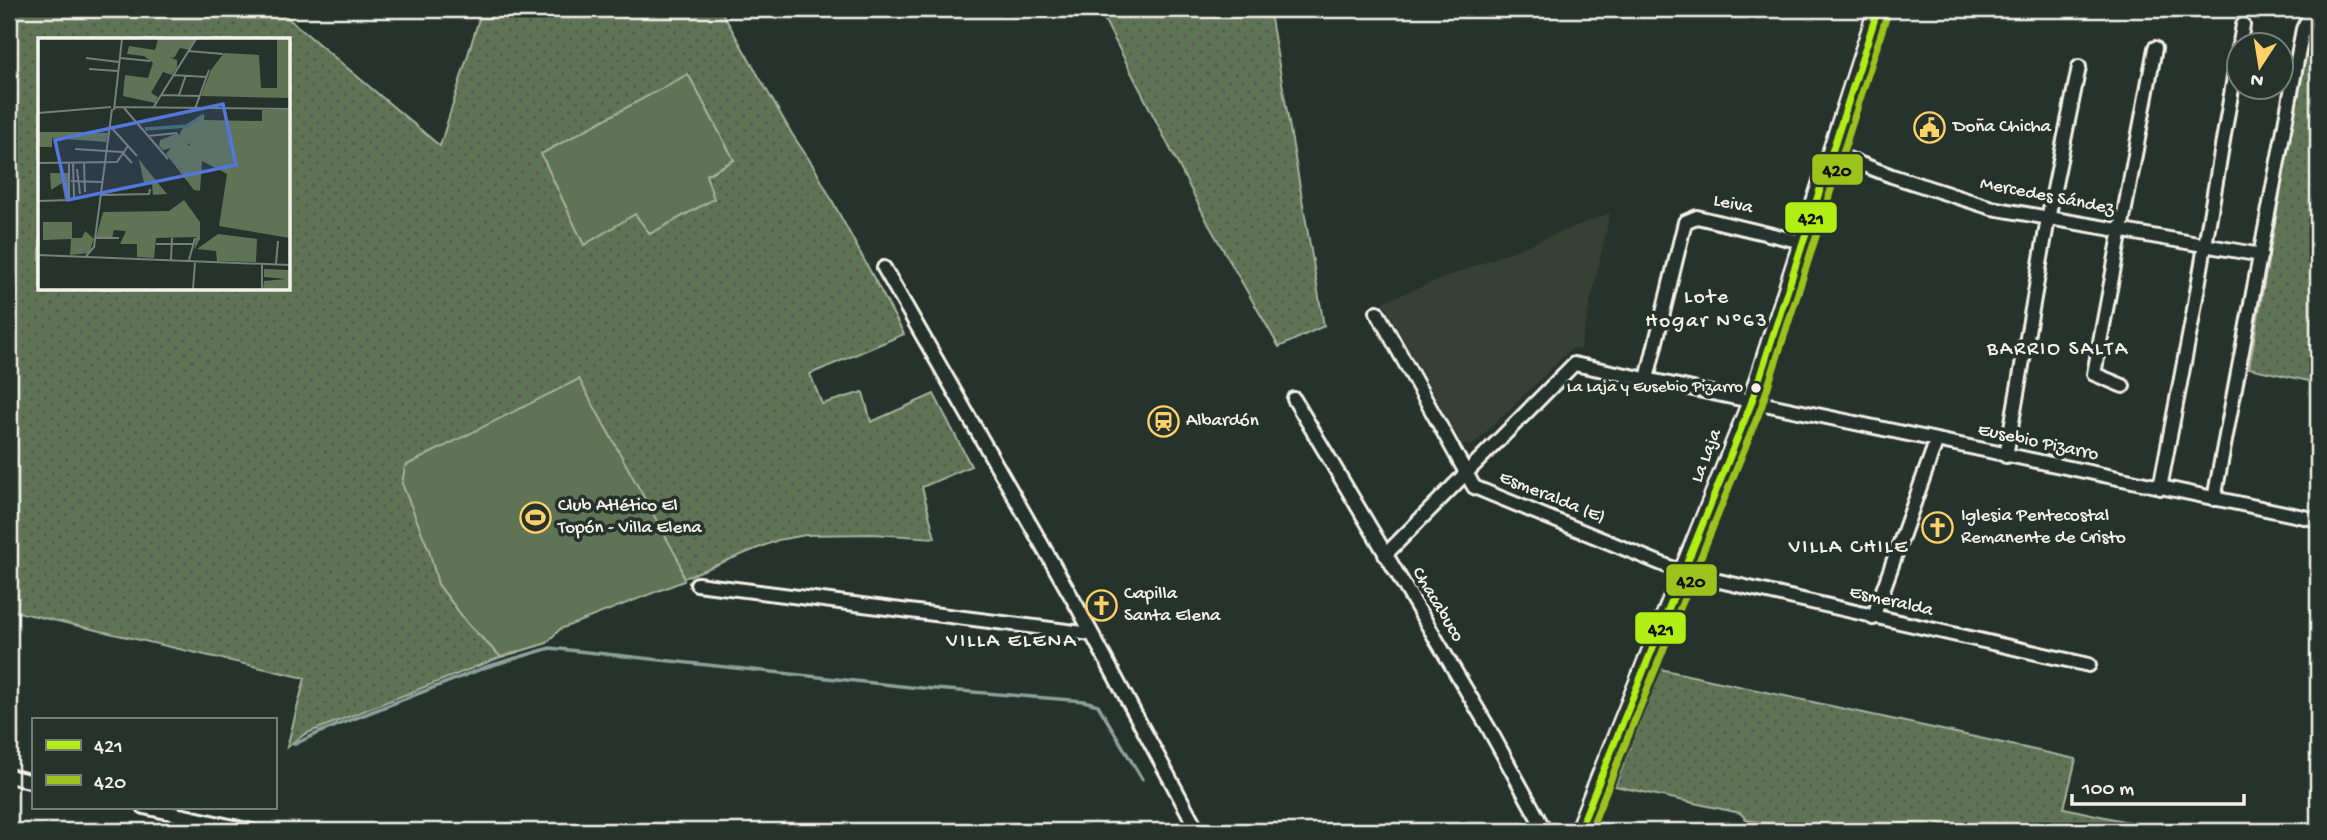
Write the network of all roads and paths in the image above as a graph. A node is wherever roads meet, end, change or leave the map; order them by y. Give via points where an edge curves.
1 (1878, 9) edge
2 (2313, 9) edge
3 (2243, 25) dead end
4 (2155, 48) dead end
5 (2079, 67) dead end
6 (1832, 153) junction
7 (2048, 219) junction
8 (2120, 231) junction
9 (1802, 242) junction
10 (2206, 246) junction
11 (2261, 255) junction
12 (884, 268) dead end
13 (1377, 312) dead end
14 (1647, 379) junction
15 (2123, 386) dead end
16 (1294, 398) dead end
17 (1751, 404) junction
18 (1936, 442) junction
19 (2006, 456) junction
20 (1465, 472) junction
21 (2160, 488) junction
22 (2214, 499) junction
23 (2318, 520) edge
24 (1385, 555) junction
25 (1684, 573) junction
26 (697, 584) dead end
27 (1873, 618) junction
28 (1091, 634) junction
29 (2089, 665) dead end
30 (9, 776) edge
31 (32, 782) edge
32 (148, 808) edge
33 (252, 831) edge
34 (1198, 831) edge
35 (1545, 831) edge
36 (1579, 831) edge

1 - 6 main road, La Laja
2 - 11 street via 2303,29
3 - 10 street
4 - 8 street
5 - 7 street
6 - 7 street, Mercedes Sández via 1952,196
6 - 9 main road, La Laja
7 - 8 street, Mercedes Sández
7 - 19 street
8 - 10 street, Mercedes Sández
8 - 15 street via 2094,374
9 - 14 street, Leiva via 1697,217 1685,222
9 - 17 main road, La Laja
10 - 11 street, Mercedes Sández
10 - 21 street
11 - 22 street
12 - 28 street
13 - 20 street, Esmeralda (E)
14 - 17 street, Eusebio Pizarro
14 - 20 street, Eusebio Pizarro via 1574,364
16 - 24 street, Chacabuco
17 - 18 street, Eusebio Pizarro
17 - 25 main road, La Laja
18 - 19 street, Eusebio Pizarro
18 - 27 street
19 - 21 street, Eusebio Pizarro
20 - 24 street
20 - 25 street, Esmeralda (E) via 1474,487
21 - 22 street, Eusebio Pizarro
22 - 23 street, Eusebio Pizarro
24 - 35 street, Chacabuco
25 - 27 street, Esmeralda
25 - 36 main road, La Laja
26 - 28 street
27 - 29 street, Esmeralda
28 - 34 street
30 - 31 street
32 - 33 street

